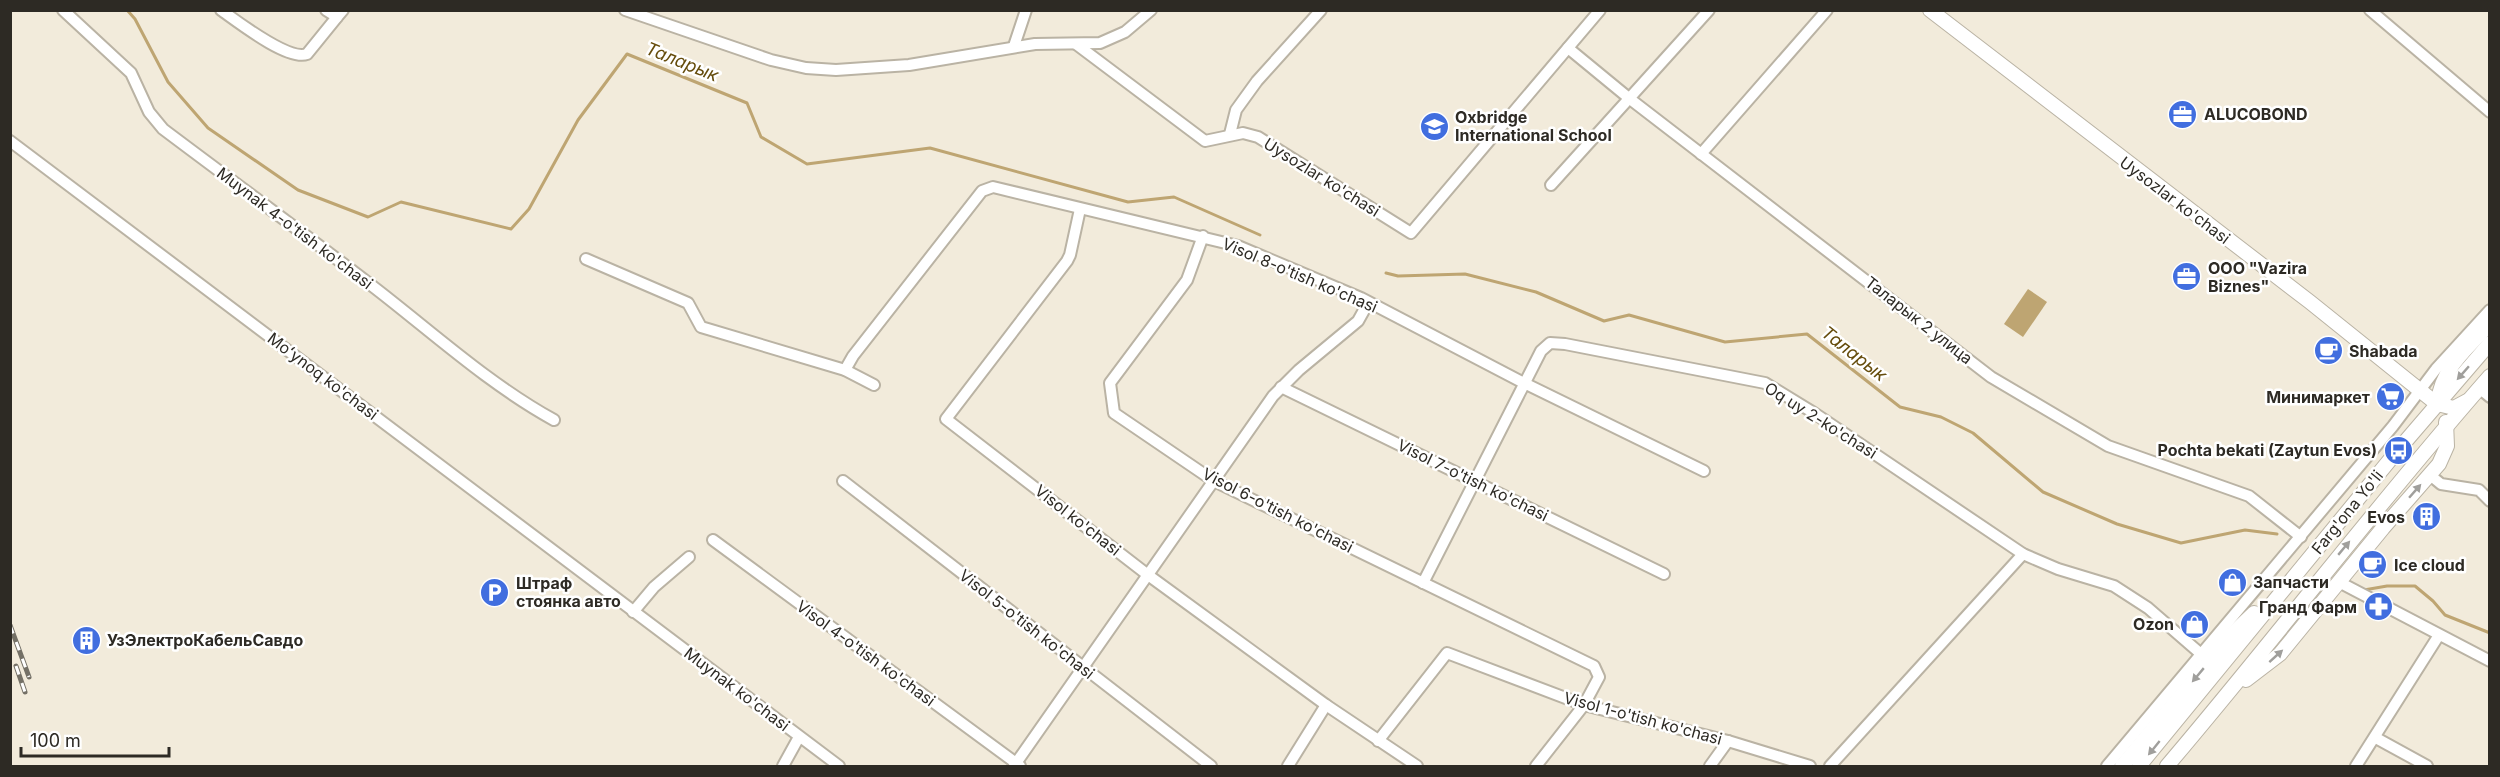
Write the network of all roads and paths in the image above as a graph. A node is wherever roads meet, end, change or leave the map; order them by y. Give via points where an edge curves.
1 (63, 10) edge
2 (221, 10) edge
3 (326, 10) edge
4 (626, 10) edge
5 (1026, 10) edge
6 (1151, 10) edge
7 (1321, 10) edge
8 (1600, 10) edge
9 (1709, 10) edge
10 (1827, 10) edge
11 (1930, 10) edge
12 (2370, 10) edge
13 (340, 14) edge
14 (1076, 44) junction
15 (1014, 46) junction
16 (1568, 48) junction
17 (1630, 99) junction
18 (2490, 112) edge
19 (1230, 134) junction
20 (10, 141) edge
21 (1701, 154) junction
22 (1551, 185) dead end
23 (1080, 209) junction
24 (1203, 236) junction
25 (586, 259) dead end
26 (1368, 303) junction
27 (2490, 310) edge
28 (2490, 324) edge
29 (2490, 343) edge
30 (845, 370) junction
31 (2490, 376) edge
32 (1524, 383) junction
33 (874, 385) dead end
34 (1281, 387) junction
35 (2420, 390) junction
36 (2484, 392) edge
37 (2467, 401) junction
38 (2438, 404) junction
39 (554, 420) dead end
40 (2447, 425) junction
41 (1704, 471) dead end
42 (2430, 475) junction
43 (843, 481) dead end
44 (1214, 481) junction
45 (1475, 482) junction
46 (2490, 501) edge
47 (2301, 537) junction
48 (713, 540) dead end
49 (2023, 554) junction
50 (688, 556) dead end
51 (2297, 572) junction
52 (1664, 574) dead end
53 (1148, 575) junction
54 (2339, 582) junction
55 (1423, 583) junction
56 (633, 612) junction
57 (2439, 635) junction
58 (2201, 654) junction
59 (2490, 661) edge
60 (1084, 669) junction
61 (2230, 692) junction
62 (1326, 705) junction
63 (1584, 705) junction
64 (799, 737) junction
65 (2376, 738) junction
66 (1378, 741) junction
67 (1728, 741) junction
68 (783, 766) edge
69 (839, 766) edge
70 (1016, 766) edge
71 (1211, 766) edge
72 (1288, 766) edge
73 (1415, 766) edge
74 (1536, 766) edge
75 (1710, 766) edge
76 (1810, 766) edge
77 (1830, 766) edge
78 (2107, 766) edge
79 (2122, 766) edge
80 (2139, 766) edge
81 (2167, 766) edge
82 (2356, 766) edge
83 (2427, 766) edge

1 - 39 street, Muynak 4-o'tish ko'chasi via 132,73 149,112 163,129 523,403
2 - 13 street via 288,54 302,56
3 - 13 street
4 - 15 street via 771,60 821,70 909,65
5 - 15 street
6 - 14 street via 1109,40
7 - 19 street via 1257,81 1236,110
8 - 16 street
9 - 17 street
10 - 21 street
11 - 35 main road, Uysozlar ko'chasi
12 - 18 street
14 - 15 street
14 - 19 street, Uysozlar ko'chasi via 1205,141
16 - 17 street, Таларык 2 улица
16 - 19 street, Uysozlar ko'chasi via 1411,233 1258,137
17 - 21 street, Таларык 2 улица
17 - 22 street
20 - 56 street, Moʻynoq ko'chasi
21 - 47 street, Таларык 2 улица via 1991,377 2108,446 2249,496
23 - 24 street, Visol 8-o'tish ko'chasi
23 - 30 street, Visol 8-o'tish ko'chasi via 993,187 982,191
23 - 53 street, Visol ko'chasi via 1067,261 946,419
24 - 26 street, Visol 8-o'tish ko'chasi via 1238,246
24 - 44 street, Visol 6-o'tish ko'chasi via 1187,280 1109,387 1114,413
25 - 30 street via 688,303 701,327
26 - 32 street, Visol 8-o'tish ko'chasi
26 - 34 street via 1358,321
27 - 35 street, Farg'ona Yo'li
28 - 38 main road via 2449,369 2441,384
29 -> 38 main road, Farg'ona Yo'li
30 - 33 street
31 - 36 main road, Farg'ona Yo'li
32 - 41 street, Visol 8-o'tish ko'chasi
32 - 45 street, Oq uy 2-ko'chasi
32 - 49 street, Oq uy 2-ko'chasi via 1541,351 1550,343 1765,383
34 - 44 street
34 - 45 street, Visol 7-o'tish ko'chasi
35 - 38 main road, Uysozlar ko'chasi
35 - 47 street, Farg'ona Yo'li
36 - 37 main road, Farg'ona Yo'li
37 - 38 main road via 2454,408
37 - 40 main road, Farg'ona Yo'li
38 - 40 main road
38 - 51 main road, Farg'ona Yo'li
40 - 42 main road via 2445,453
61 -> 40 main road, Farg'ona Yo'li via 2326,569
42 - 46 street via 2442,484 2479,490
54 -> 42 main road
43 - 60 street, Visol 5-o'tish ko'chasi
44 - 53 street
44 - 55 street, Visol 6-o'tish ko'chasi
45 - 52 street, Visol 7-o'tish ko'chasi
45 - 55 street, Oq uy 2-ko'chasi
47 - 58 street, Farg'ona Yo'li
48 - 70 street, Visol 4-o'tish ko'chasi
49 - 58 street, Oq uy 2-ko'chasi via 2114,586 2148,608
49 - 77 street
50 - 56 street
51 -> 79 main road via 2232,634
51 -> 80 main road, Farg'ona Yo'li
53 - 60 street
53 - 62 street, Visol ko'chasi
54 - 57 street
61 -> 54 main road via 2280,654
55 - 63 street, Visol 6-o'tish ko'chasi via 1594,666 1599,673 1598,681
56 - 64 street, Muynak ko'chasi
57 - 59 street
57 - 65 street
58 - 78 street, Farg'ona Yo'li
60 - 70 street
60 - 71 street, Visol 5-o'tish ko'chasi
61 - 81 main road, Farg'ona Yo'li
62 - 66 street, Visol ko'chasi
62 - 72 street
63 - 66 street, Visol 1-o'tish ko'chasi via 1447,653
63 - 67 street, Visol 1-o'tish ko'chasi
63 - 74 street
64 - 68 street
64 - 69 street, Muynak ko'chasi
65 - 82 street
65 - 83 street
66 - 73 street, Visol ko'chasi
67 - 75 street
67 - 76 street, Visol 1-o'tish ko'chasi

